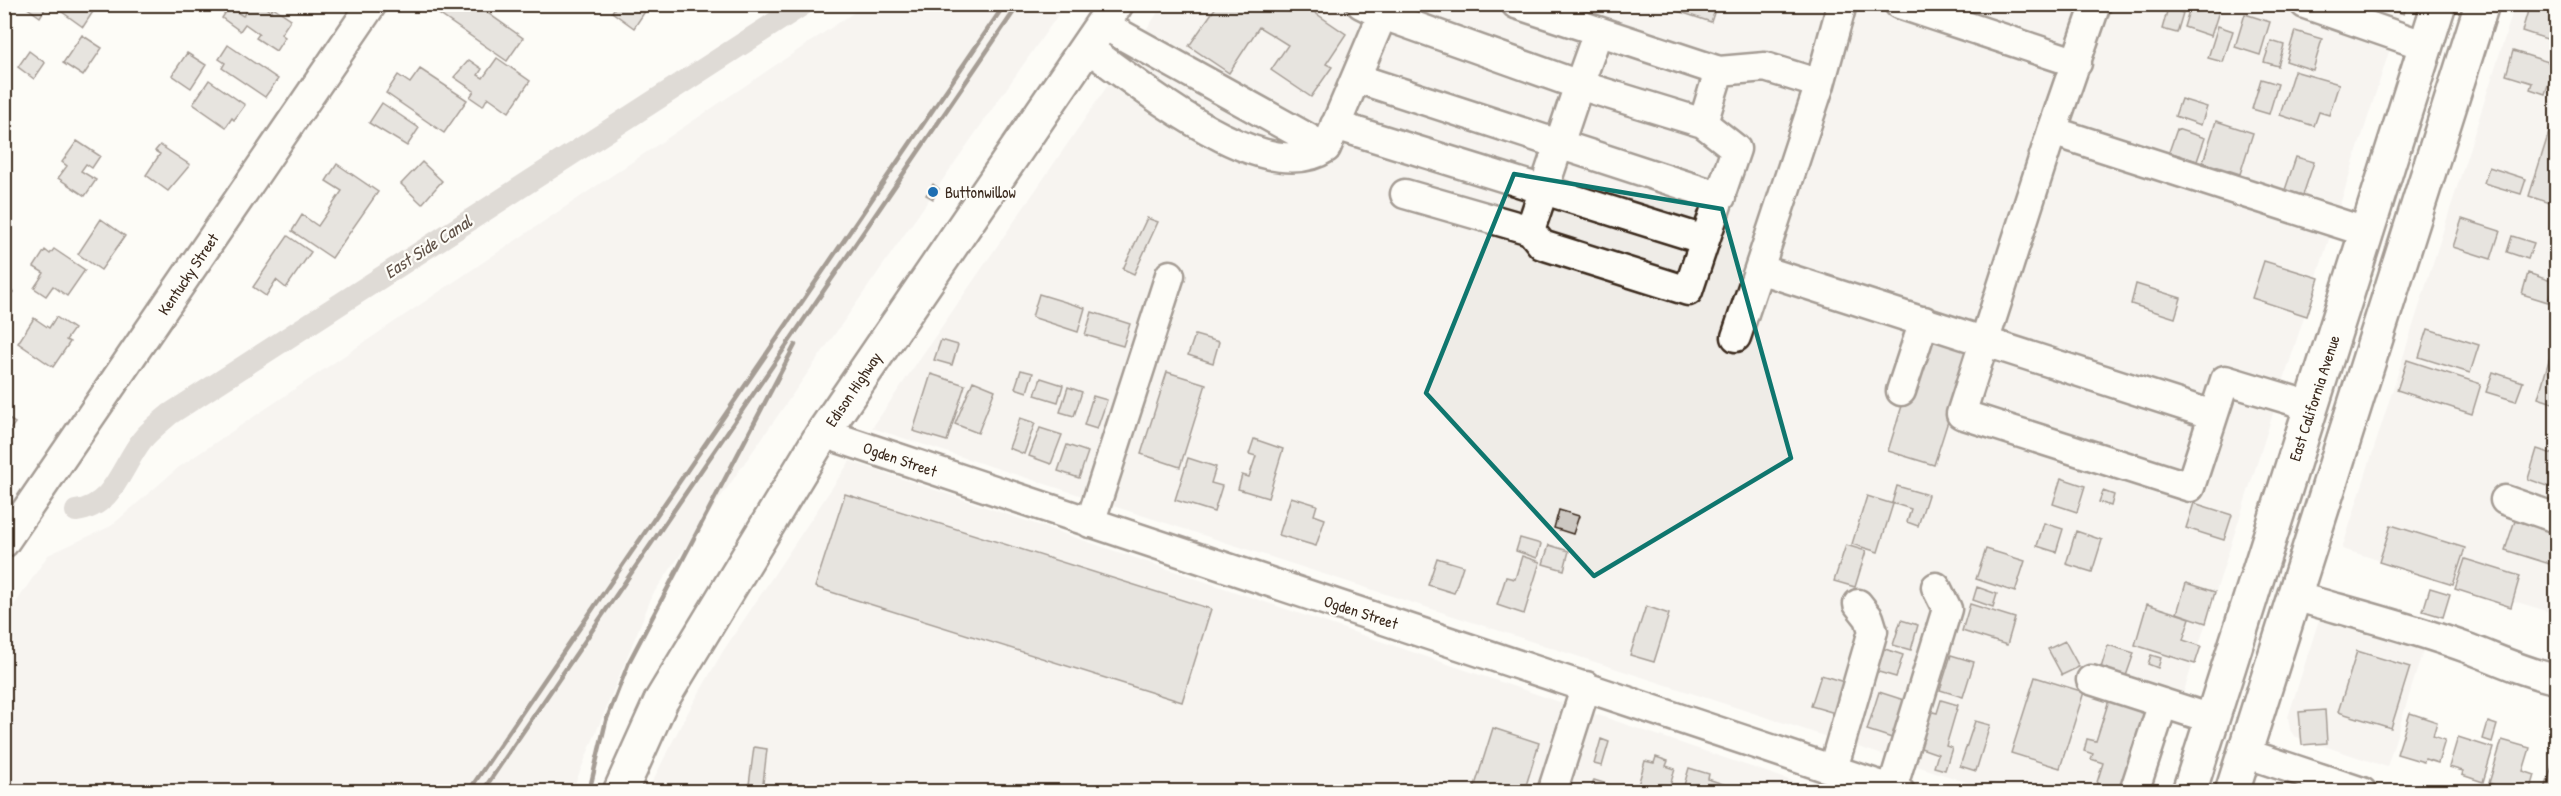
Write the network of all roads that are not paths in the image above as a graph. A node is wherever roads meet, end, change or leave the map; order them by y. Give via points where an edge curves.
1 (372, 4) edge
2 (1516, 4) edge
3 (1842, 4) edge
4 (1899, 4) edge
5 (2096, 4) edge
6 (2305, 4) edge
7 (2439, 4) edge
8 (2482, 4) edge
9 (1377, 8) edge
10 (1101, 25) edge
11 (1598, 32) junction
12 (2426, 46) junction
13 (2077, 63) junction
14 (1719, 70) junction
15 (1356, 78) junction
16 (1820, 84) junction
17 (1579, 85) junction
18 (1703, 123) junction
19 (2052, 131) junction
20 (1330, 136) junction
21 (1559, 144) junction
22 (1545, 189) junction
23 (1405, 194) dead end
24 (1721, 197) junction
25 (1530, 230) junction
26 (2366, 232) junction
27 (1705, 240) junction
28 (1759, 269) junction
29 (1170, 275) dead end
30 (1924, 321) junction
31 (1737, 337) dead end
32 (1983, 340) junction
33 (1901, 391) dead end
34 (2311, 406) junction
35 (2213, 415) junction
36 (823, 433) junction
37 (2505, 500) dead end
38 (2556, 518) edge
39 (1090, 524) junction
40 (4, 543) edge
41 (2261, 567) junction
42 (1936, 587) dead end
43 (2295, 594) junction
44 (1858, 604) dead end
45 (2556, 679) edge
46 (2091, 680) dead end
47 (1586, 686) junction
48 (2163, 703) junction
49 (2212, 719) junction
50 (2245, 753) junction
51 (1833, 769) junction
52 (1896, 790) edge
53 (620, 792) edge
54 (1552, 792) edge
55 (2134, 792) edge
56 (2189, 792) edge
57 (2232, 792) edge
58 (2362, 792) edge

1 - 40 street, Kentucky Street
2 - 11 street
3 - 16 street
4 - 13 street
5 - 13 street
6 - 12 street
7 - 12 main road, East California Avenue
8 - 43 main road
9 - 15 street
9 - 17 street
10 - 20 street
10 - 20 street via 1168,107 1207,130 1257,152 1287,159 1317,154
10 - 36 main road, Edison Highway
11 - 14 street
11 - 17 street
12 - 26 main road, East California Avenue
13 - 19 street
14 - 16 street via 1765,67
14 - 18 street
15 - 20 street
15 - 21 street
16 - 28 street
17 - 18 street
17 - 21 street
18 - 24 street via 1736,149
19 - 26 street
19 - 32 street
20 - 22 street
21 - 22 street
21 - 24 street
22 - 25 street
22 - 27 street
23 - 25 street
24 - 27 street
25 - 27 street via 1542,245 1688,291
26 - 34 main road, East California Avenue
28 - 30 street
28 - 31 street
29 - 39 street
30 - 32 street
30 - 33 street
32 - 35 street
32 - 35 street via 1961,414 2190,487
34 - 35 street via 2225,380
34 - 41 main road, East California Avenue
34 - 43 main road via 2323,420 2324,438
36 - 39 street, Ogden Street
36 - 53 main road, Edison Highway via 661,701
37 - 38 street
39 - 47 street, Ogden Street
41 - 49 main road, East California Avenue
41 - 50 main road via 2266,610 2233,718 2233,741
42 - 52 street via 1947,609
43 - 45 street
43 - 50 main road
44 - 51 street via 1873,631
46 - 48 street
47 - 51 street, Ogden Street
47 - 54 street
48 - 49 street
48 - 55 street
49 - 56 main road, East California Avenue
50 - 57 main road
50 - 58 street
51 - 52 street, Ogden Street

